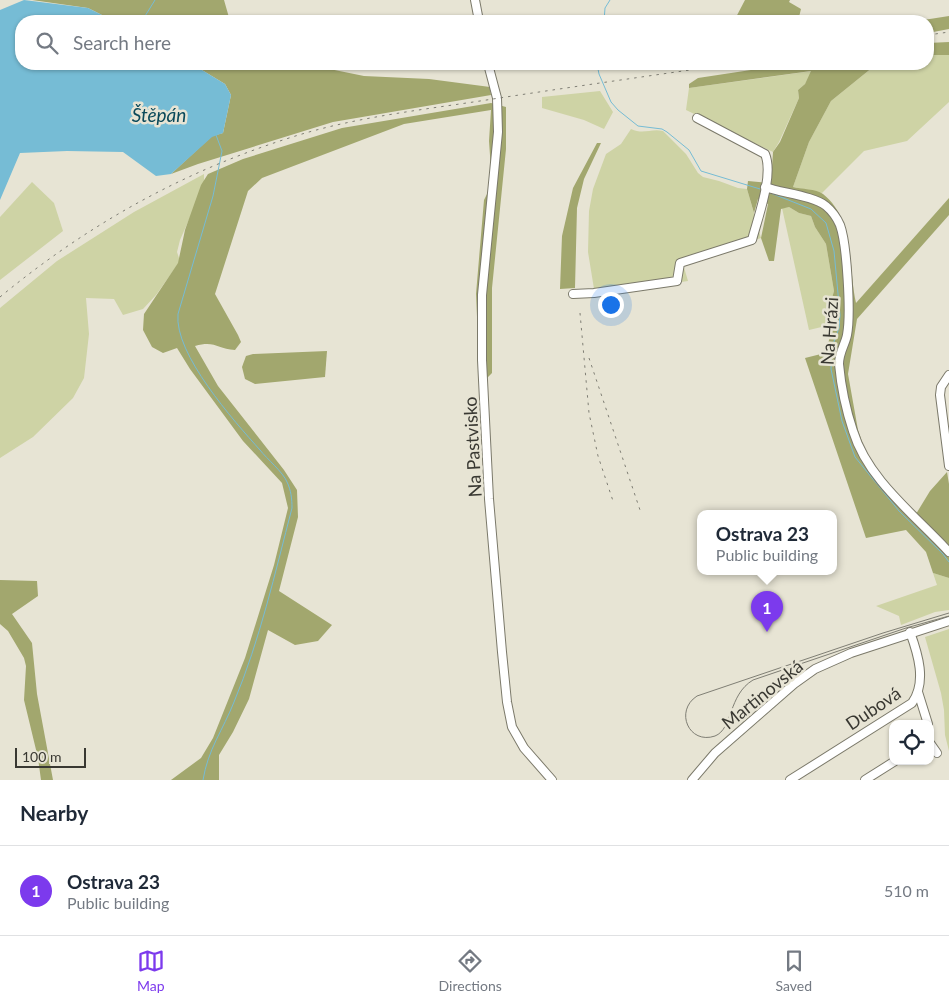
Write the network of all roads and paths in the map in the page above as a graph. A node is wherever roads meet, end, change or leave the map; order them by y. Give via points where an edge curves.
1 (475, 0) edge
2 (478, 15) edge
3 (490, 70) edge
4 (697, 118) dead end
5 (765, 187) junction
6 (573, 294) dead end
7 (949, 375) edge
8 (949, 466) edge
9 (949, 552) edge
10 (949, 621) edge
11 (910, 632) junction
12 (918, 692) junction
13 (927, 720) edge
14 (934, 749) edge
15 (937, 753) dead end
16 (889, 765) edge
17 (552, 780) edge
18 (692, 780) edge
19 (790, 780) edge
20 (865, 780) edge

1 - 2 street
3 - 17 street, Na Pastvisko via 497,98 498,132 482,296 490,509 512,727 524,748
4 - 5 street via 765,154 768,160
5 - 6 street via 752,240 680,263 677,281
5 - 9 street, Na Hrázi via 818,201 827,207 840,225 849,316 840,365 846,406 857,445 905,507
7 - 8 street via 940,395
10 - 11 street, Martinovská
11 - 12 street, Dubová via 919,660
11 - 18 street, Martinovská via 841,656 802,678 715,753
12 - 13 street
12 - 19 street, Dubová via 908,706
14 - 15 street
16 - 20 street

